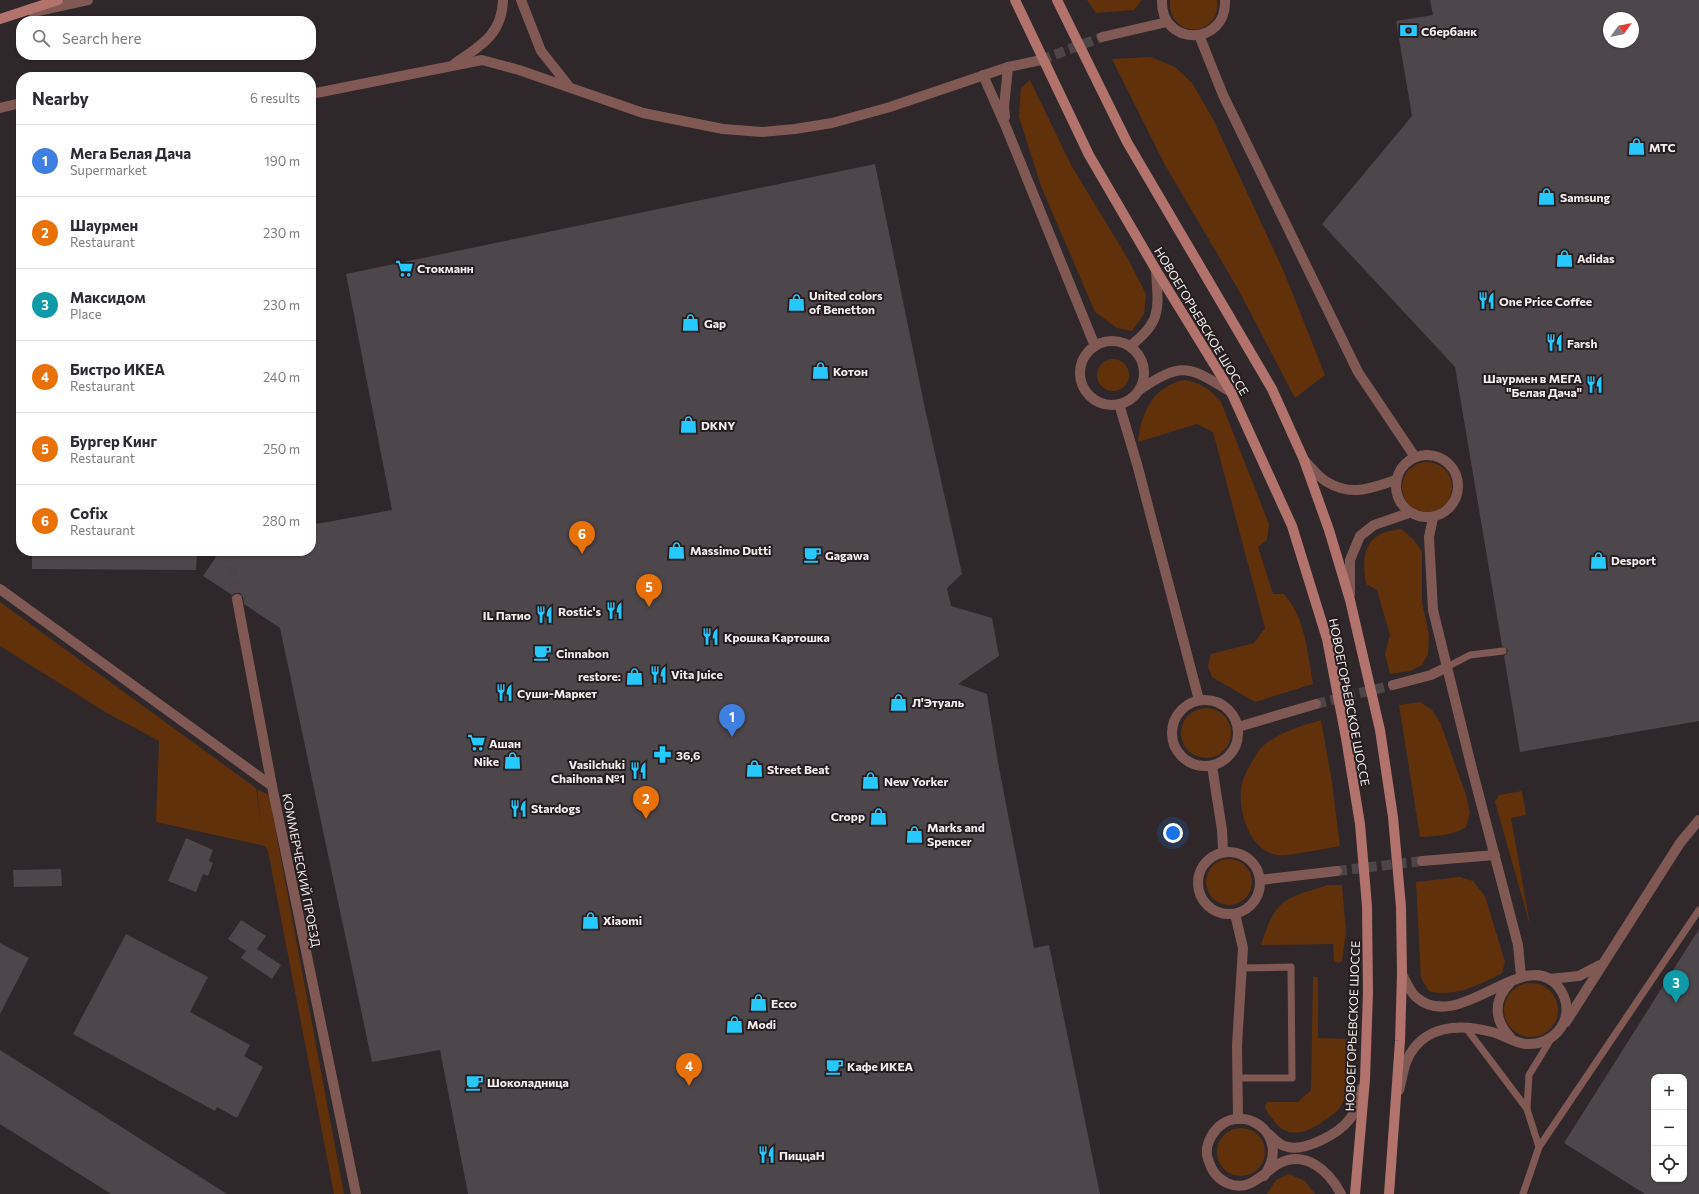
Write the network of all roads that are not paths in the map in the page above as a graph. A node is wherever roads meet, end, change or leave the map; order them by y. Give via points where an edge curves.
1 (58, 0) edge
2 (88, 0) edge
3 (503, 0) edge
4 (521, 0) edge
5 (1015, 0) edge
6 (1057, 0) edge
7 (1060, 0) edge
8 (1162, 0) edge
9 (1225, 0) edge
10 (1061, 11) junction
11 (16, 16) edge
12 (16, 16) edge
13 (3, 19) edge
14 (1167, 22) junction
15 (1199, 35) junction
16 (1102, 37) tunnel mouth
17 (1041, 60) tunnel mouth
18 (450, 67) junction
19 (1008, 67) junction
20 (983, 75) junction
21 (568, 86) junction
22 (316, 93) edge
23 (16, 104) edge
24 (0, 108) edge
25 (1006, 127) junction
26 (1156, 270) junction
27 (1095, 346) junction
28 (1130, 346) junction
29 (1139, 390) junction
30 (1231, 392) junction
31 (1119, 404) junction
32 (1415, 457) junction
33 (1304, 460) junction
34 (1396, 480) junction
35 (1409, 513) junction
36 (1433, 518) junction
37 (0, 589) edge
38 (237, 599) tunnel mouth
39 (1350, 600) junction
40 (1503, 651) dead end
41 (1447, 667) junction
42 (1393, 685) tunnel mouth
43 (1199, 700) junction
44 (1316, 704) tunnel mouth
45 (1238, 727) junction
46 (1212, 766) junction
47 (272, 786) junction
48 (1699, 820) edge
49 (1223, 851) junction
50 (1494, 855) junction
51 (1422, 861) tunnel mouth
52 (1337, 871) tunnel mouth
53 (1260, 880) junction
54 (1699, 910) edge
55 (1235, 914) junction
56 (1603, 962) junction
57 (1242, 968) junction
58 (1402, 974) junction
59 (1516, 978) junction
60 (1549, 979) junction
61 (1466, 1028) junction
62 (1561, 1029) junction
63 (1511, 1038) junction
64 (1551, 1039) junction
65 (1237, 1078) junction
66 (1365, 1079) junction
67 (1397, 1100) junction
68 (1527, 1109) junction
69 (1238, 1119) junction
70 (1267, 1132) junction
71 (1539, 1147) junction
72 (1264, 1176) junction
73 (1240, 1190) edge
74 (356, 1194) edge
75 (1341, 1194) edge
76 (1355, 1194) edge
77 (1389, 1194) edge
78 (1523, 1194) edge

1 - 13 main road
2 - 12 street
3 - 18 street via 499,25 492,35 480,47
4 - 21 street via 541,51
5 - 26 main road, НОВОЕГОРЬЕВСКОЕ ШОССЕ via 1089,155
6 - 10 main road, НОВОЕГОРЬЕВСКОЕ ШОССЕ
7 - 10 main road
8 - 14 street
9 - 15 street via 1224,13 1219,23 1210,31
10 - 33 main road, НОВОЕГОРЬЕВСКОЕ ШОССЕ via 1127,142 1272,389
11 - 13 street
14 - 15 street via 1187,35
14 - 16 street
15 - 32 street via 1223,95 1358,372
17 - 19 street
18 - 21 street via 482,60
18 - 22 street
19 - 20 street
19 - 25 street via 1004,107
20 - 21 street via 890,107 832,123 762,132 723,129 643,113
20 - 25 street
23 - 24 street
25 - 27 street
26 - 28 street via 1158,300 1155,318 1146,334
26 - 30 main road, НОВОЕГОРЬЕВСКОЕ ШОССЕ
27 - 28 street via 1106,342 1118,342
27 - 31 street via 1085,356 1081,369 1082,382 1087,393 1096,400 1107,404
28 - 29 street via 1139,355 1144,366 1144,379
29 - 30 street via 1174,370 1189,370 1203,375
29 - 31 street via 1130,399
30 - 66 main road, НОВОЕГОРЬЕВСКОЕ ШОССЕ via 1292,526 1327,639 1360,824 1367,906 1368,993
31 - 43 street
32 - 34 street via 1401,469
32 - 36 street via 1434,455 1444,460 1453,468 1458,481 1458,493 1454,504
33 - 34 street via 1326,482 1352,492
33 - 39 main road, НОВОЕГОРЬЕВСКОЕ ШОССЕ
34 - 35 street via 1400,504
35 - 36 street via 1421,518
35 - 39 street via 1374,525 1360,536 1350,560
36 - 41 street via 1429,537 1431,589 1433,610
37 - 47 street, КОММЕРЧЕСКИЙ ПРОЕЗД
38 - 47 street
39 - 58 main road, НОВОЕГОРЬЕВСКОЕ ШОССЕ via 1380,730 1393,816 1401,907
40 - 41 lane via 1470,656
41 - 42 street via 1431,675
41 - 50 street
43 - 45 street via 1212,700 1224,705 1233,715
43 - 46 street via 1188,704 1178,713 1173,725 1172,738 1177,750 1186,760 1198,765
44 - 45 street
45 - 46 street via 1238,740 1233,752 1224,761
46 - 49 street
47 - 74 street, КОММЕРЧЕСКИЙ ПРОЕЗД
48 - 56 street via 1680,843
49 - 53 street via 1236,852 1248,857 1257,867
49 - 55 street via 1209,858 1199,871 1199,893 1204,903 1213,910
50 - 51 street
50 - 59 street via 1518,945
52 - 53 street
53 - 55 street via 1260,891 1254,902 1246,910
54 - 71 lane
55 - 57 street via 1243,948
56 - 60 street via 1592,971 1579,976
56 - 62 street
57 - 65 street
57 - 65 lane via 1291,967 1292,1078
58 - 59 street via 1416,997 1425,1004 1437,1007 1469,1001
58 - 67 main road, НОВОЕГОРЬЕВСКОЕ ШОССЕ
59 - 60 street via 1540,976
59 - 63 street via 1503,990 1497,1002 1497,1016 1502,1028
60 - 62 street via 1559,989 1566,1002 1566,1016
61 - 63 street
61 - 67 street via 1437,1030 1423,1038 1406,1061
61 - 68 lane
62 - 64 street
63 - 64 street via 1524,1044 1538,1044
64 - 68 lane via 1529,1074
65 - 69 street
66 - 70 street via 1350,1120 1328,1137 1297,1148 1280,1144
66 - 76 main road, НОВОЕГОРЬЕВСКОЕ ШОССЕ
67 - 77 main road, НОВОЕГОРЬЕВСКОЕ ШОССЕ
68 - 71 lane
69 - 70 street via 1259,1124
69 - 73 street via 1226,1122 1216,1129 1209,1140 1207,1152 1214,1173 1221,1180
70 - 72 street via 1274,1155 1271,1166
71 - 78 lane
72 - 73 street
72 - 75 street via 1284,1161 1304,1160 1314,1163 1326,1172

